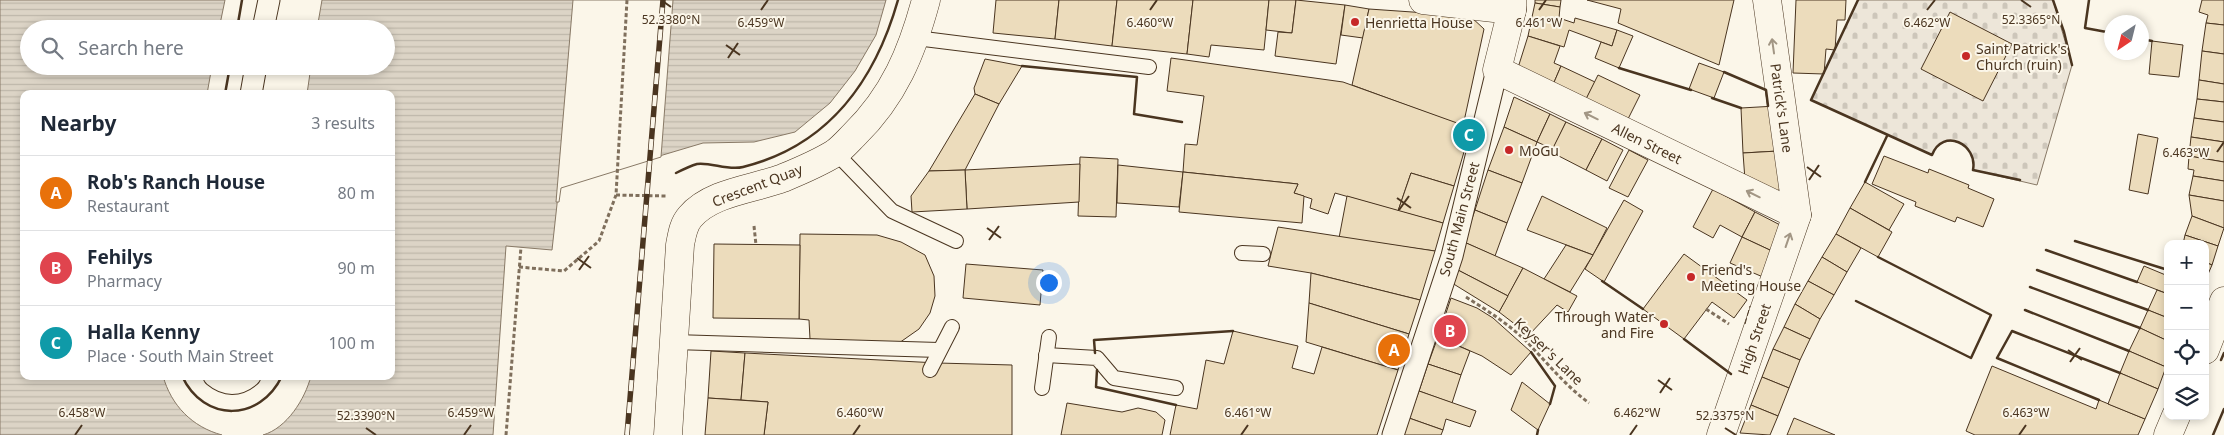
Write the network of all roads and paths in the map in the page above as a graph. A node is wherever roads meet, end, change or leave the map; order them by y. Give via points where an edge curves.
1 (269, 0) edge
2 (627, 0) edge
3 (926, 0) edge
4 (1423, 0) edge
5 (1767, 0) edge
6 (1512, 5) edge
7 (265, 20) edge
8 (916, 38) junction
9 (1149, 67) dead end
10 (1497, 70) junction
11 (254, 75) edge
12 (252, 90) edge
13 (836, 152) junction
14 (616, 195) junction
15 (667, 196) dead end
16 (1797, 215) junction
17 (754, 226) dead end
18 (956, 241) dead end
19 (756, 244) dead end
20 (521, 247) dead end
21 (1242, 253) dead end
22 (1263, 254) dead end
23 (519, 267) junction
24 (1443, 282) junction
25 (2224, 301) edge
26 (952, 327) dead end
27 (1049, 337) dead end
28 (2209, 340) edge
29 (674, 342) junction
30 (939, 350) junction
31 (1046, 354) junction
32 (930, 370) dead end
33 (221, 380) edge
34 (242, 380) edge
35 (1042, 388) dead end
36 (1176, 388) dead end
37 (1589, 403) dead end
38 (2174, 420) edge
39 (506, 435) edge
40 (668, 435) edge
41 (1393, 435) edge
42 (1720, 435) edge
43 (2168, 435) edge

1 - 7 street
2 - 14 path
3 - 8 street, Crescent Quay
4 - 6 street
16 -> 5 street, Patrick's Lane
6 - 10 street, South Main Street
8 - 9 lane
8 - 13 street, Crescent Quay via 875,115
16 -> 10 street, Allen Street
10 - 24 street, South Main Street
11 - 12 street
13 - 18 lane via 892,211
13 - 29 street, Crescent Quay via 783,178 721,198 700,208 689,218 680,246
14 - 15 path
14 - 23 path via 599,241 564,271
42 -> 16 street, High Street
17 - 19 path
20 - 23 path
21 - 22 lane
23 - 39 path
24 - 37 path, Keyser's Lane via 1494,315 1526,342 1571,390
24 - 41 street, South Main Street
25 - 28 street
26 - 30 lane
27 - 31 lane
29 - 30 lane
29 - 40 street, Crescent Quay
30 - 32 lane
31 - 35 lane
31 - 36 lane via 1097,358 1114,378
33 - 34 street via 234,384
38 - 43 street

